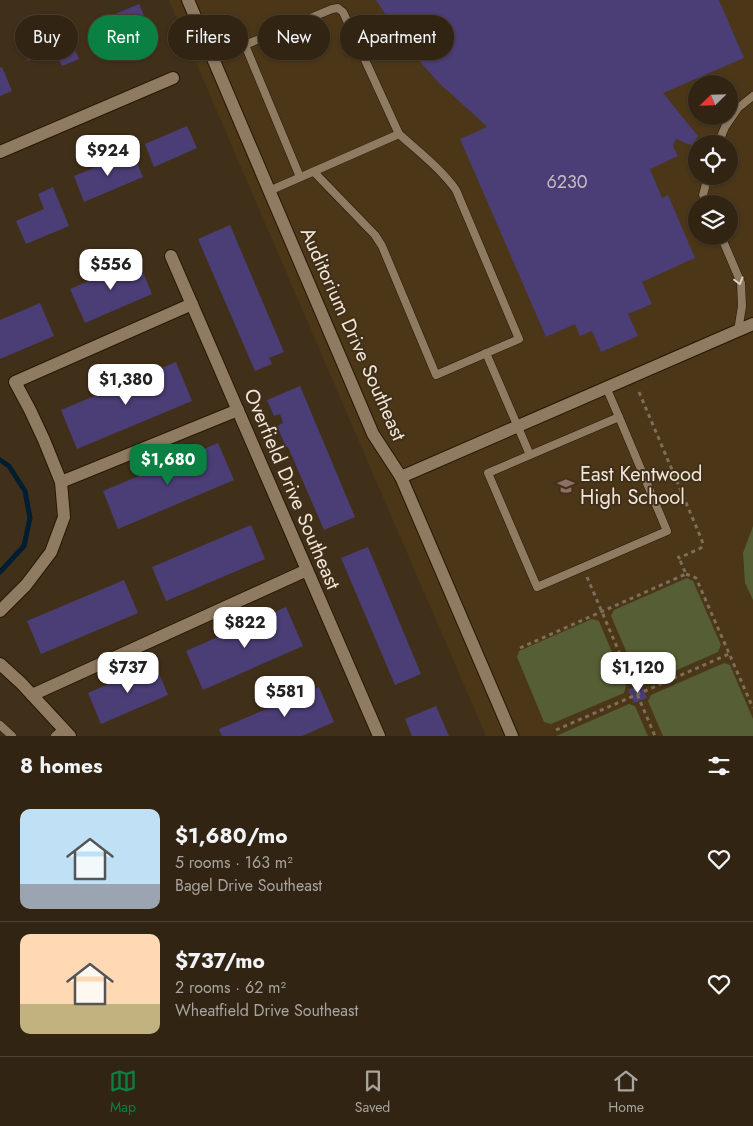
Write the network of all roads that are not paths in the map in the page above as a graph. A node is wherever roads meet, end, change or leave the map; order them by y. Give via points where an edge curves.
1 (190, 1) edge
2 (173, 78) dead end
3 (753, 96) edge
4 (398, 134) junction
5 (722, 135) edge
6 (0, 152) edge
7 (314, 172) junction
8 (300, 177) junction
9 (269, 191) junction
10 (725, 245) edge
11 (171, 256) dead end
12 (192, 304) junction
13 (753, 324) edge
14 (738, 331) junction
15 (486, 353) junction
16 (606, 387) junction
17 (238, 410) junction
18 (619, 417) junction
19 (517, 426) junction
20 (530, 455) junction
21 (401, 477) junction
22 (61, 482) junction
23 (307, 570) junction
24 (0, 611) edge
25 (0, 664) edge
26 (32, 695) junction
27 (0, 724) edge
28 (62, 734) edge
29 (376, 735) edge
30 (12, 736) edge
31 (512, 736) edge

1 - 9 street, Auditorium Drive Southeast
2 - 6 street
3 - 5 lane via 738,108
4 - 7 lane
4 - 8 lane via 343,12 338,8 245,45
4 - 15 lane via 434,164 456,190 519,339
7 - 8 lane
7 - 15 lane via 382,246 436,375
8 - 9 lane
9 - 21 street, Auditorium Drive Southeast via 373,434
10 -> 14 lane via 741,283
11 - 12 street, Overfield Drive Southeast
12 - 17 street, Overfield Drive Southeast
12 - 22 street via 15,382
13 - 14 street
14 - 16 street
15 - 19 lane
16 - 18 lane
16 - 19 street
17 - 22 street
17 - 23 street, Overfield Drive Southeast
18 - 20 lane
18 - 20 lane via 667,531 537,587 488,473
19 - 20 lane
19 - 21 street
21 - 31 street, Auditorium Drive Southeast
22 - 24 street via 64,517 52,552
23 - 26 street
23 - 29 street, Overfield Drive Southeast
25 - 26 street
26 - 28 street
27 - 30 lane

